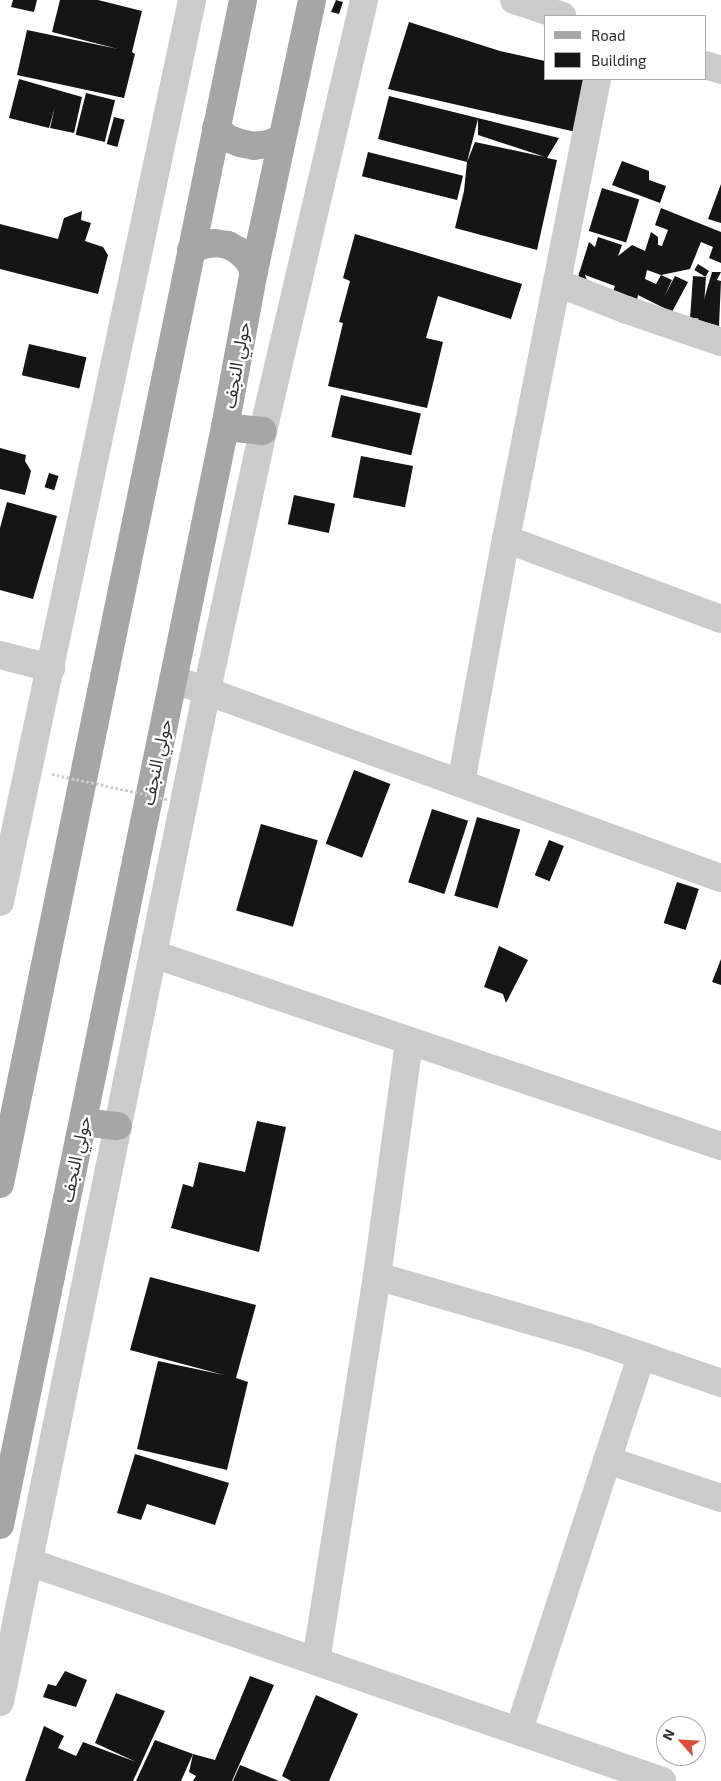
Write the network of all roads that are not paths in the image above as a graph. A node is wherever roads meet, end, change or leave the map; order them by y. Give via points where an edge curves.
1 (192, 0) edge
2 (242, 0) edge
3 (312, 0) edge
4 (364, 0) edge
5 (514, 0) edge
6 (559, 15) edge
7 (706, 65) edge
8 (721, 70) edge
9 (598, 80) edge
10 (216, 128) junction
11 (282, 138) junction
12 (191, 250) junction
13 (254, 271) junction
14 (558, 283) junction
15 (721, 342) edge
16 (225, 427) junction
17 (263, 432) junction
18 (506, 539) junction
19 (721, 619) edge
20 (0, 655) edge
21 (50, 668) junction
22 (173, 679) junction
23 (207, 690) junction
24 (461, 783) junction
25 (721, 878) edge
26 (1, 892) edge
27 (153, 954) junction
28 (409, 1041) junction
29 (82, 1122) junction
30 (118, 1126) junction
31 (721, 1146) edge
32 (0, 1184) edge
33 (377, 1276) junction
34 (641, 1356) junction
35 (721, 1383) edge
36 (607, 1460) junction
37 (721, 1498) edge
38 (0, 1525) edge
39 (28, 1562) junction
40 (316, 1661) junction
41 (0, 1702) edge
42 (519, 1730) junction
43 (662, 1781) edge

1 - 21 street
2 - 10 main road
3 - 11 main road, حولي النجف
4 - 17 street
5 - 6 street
7 - 8 street
9 - 14 street
10 - 11 main road via 240,144 269,144
10 - 12 main road
11 - 13 main road, حولي النجف
12 - 13 main road via 215,243 228,246 239,251
12 - 32 main road
13 - 16 main road, حولي النجف
14 - 15 street
14 - 18 street
16 - 17 main road
16 - 22 main road, حولي النجف
17 - 23 street
18 - 19 street
18 - 24 street
20 - 21 street
21 - 26 street
22 - 23 street
22 - 29 main road, حولي النجف
23 - 24 street
23 - 27 street
24 - 25 street
27 - 28 street
27 - 30 street
28 - 31 street
28 - 33 street
29 - 30 main road
29 - 38 main road, حولي النجف
30 - 39 street
33 - 34 street via 587,1337
33 - 40 street
34 - 35 street
34 - 36 street
36 - 37 street
36 - 42 street
39 - 40 street
39 - 41 street
40 - 42 street
42 - 43 street

